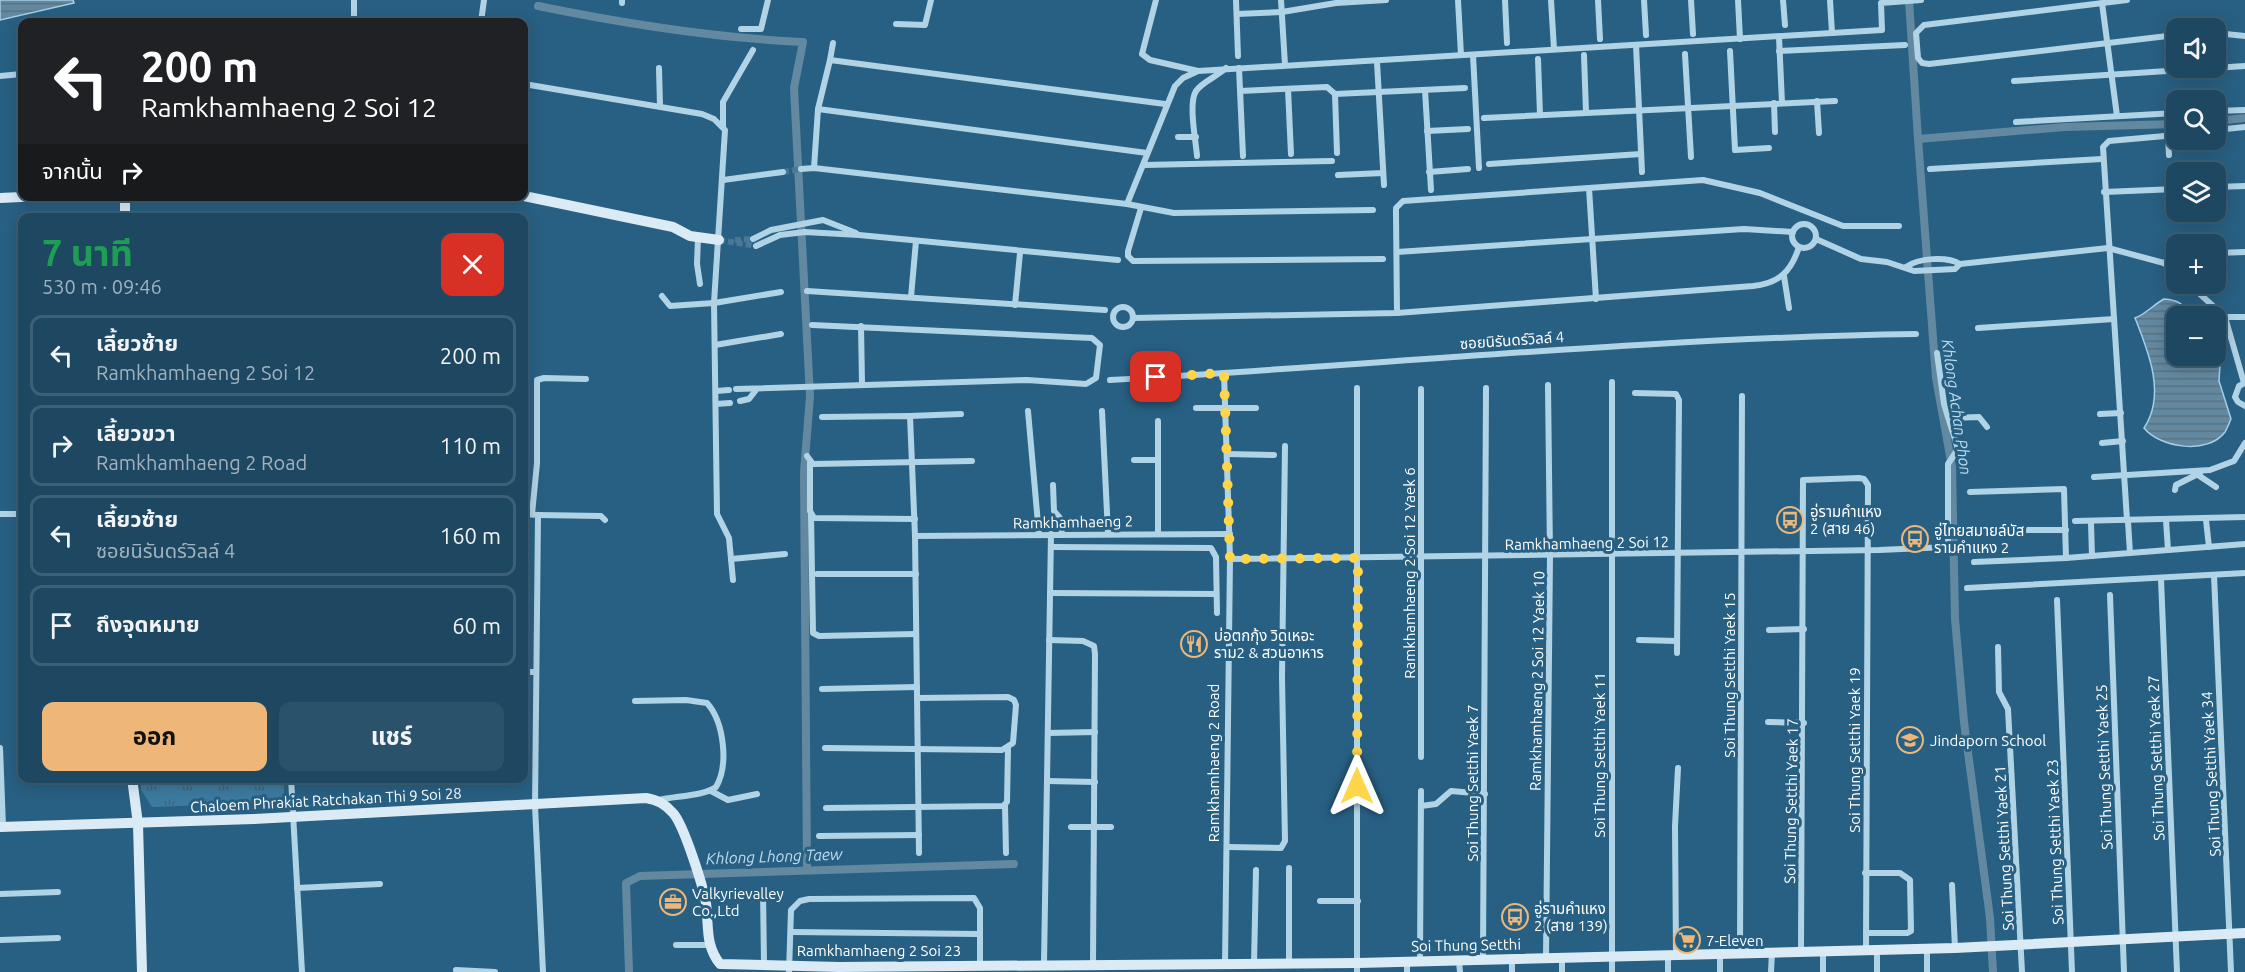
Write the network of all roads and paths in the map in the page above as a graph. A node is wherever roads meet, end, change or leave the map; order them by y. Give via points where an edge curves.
1 (354, 0) edge
2 (484, 0) edge
3 (768, 0) edge
4 (930, 0) edge
5 (1156, 0) edge
6 (1236, 0) edge
7 (1281, 0) edge
8 (1386, 0) edge
9 (1458, 0) edge
10 (1505, 0) edge
11 (1551, 0) edge
12 (1598, 0) edge
13 (1644, 0) edge
14 (1691, 0) edge
15 (1738, 0) edge
16 (1783, 0) edge
17 (1830, 0) edge
18 (1921, 0) edge
19 (2127, 0) edge
20 (1327, 2) edge
21 (1881, 2) edge
22 (2102, 3) junction
23 (1282, 12) junction
24 (1237, 14) junction
25 (354, 18) edge
26 (482, 18) edge
27 (896, 24) dead end
28 (1785, 25) dead end
29 (741, 29) dead end
30 (1832, 33) junction
31 (1693, 34) dead end
32 (2226, 34) edge
33 (1646, 35) dead end
34 (2166, 36) edge
35 (2245, 36) edge
36 (1779, 37) junction
37 (1600, 39) dead end
38 (1740, 39) junction
39 (833, 43) dead end
40 (1507, 44) dead end
41 (2107, 44) junction
42 (1636, 45) junction
43 (1905, 45) dead end
44 (1554, 49) junction
45 (753, 50) dead end
46 (1730, 51) dead end
47 (1779, 51) junction
48 (1685, 54) dead end
49 (1461, 55) junction
50 (1473, 55) junction
51 (1584, 55) dead end
52 (1238, 56) dead end
53 (1538, 59) dead end
54 (830, 60) junction
55 (1377, 62) junction
56 (1285, 65) junction
57 (2245, 66) edge
58 (1227, 68) junction
59 (1239, 68) junction
60 (659, 69) dead end
61 (1198, 71) junction
62 (18, 74) edge
63 (2112, 75) junction
64 (0, 76) edge
65 (2014, 81) dead end
66 (528, 85) edge
67 (1465, 88) dead end
68 (1288, 89) junction
69 (1425, 90) junction
70 (1240, 91) junction
71 (1379, 92) junction
72 (1335, 94) junction
73 (1817, 101) junction
74 (1835, 101) dead end
75 (1774, 103) junction
76 (1782, 103) junction
77 (1165, 104) junction
78 (1732, 105) junction
79 (660, 106) junction
80 (1687, 107) junction
81 (818, 109) junction
82 (1640, 109) junction
83 (2245, 110) edge
84 (2226, 111) edge
85 (1586, 112) junction
86 (2166, 114) edge
87 (1540, 115) junction
88 (2116, 116) junction
89 (1484, 118) dead end
90 (2016, 122) dead end
91 (723, 128) junction
92 (2245, 128) edge
93 (1468, 129) dead end
94 (2226, 129) edge
95 (1427, 131) junction
96 (1775, 132) dead end
97 (1819, 134) dead end
98 (2166, 136) edge
99 (1178, 137) dead end
100 (1196, 137) junction
101 (1769, 148) dead end
102 (2169, 150) edge
103 (1148, 153) junction
104 (1337, 153) dead end
105 (1290, 154) dead end
106 (1641, 154) junction
107 (2169, 155) dead end
108 (1197, 156) dead end
109 (1243, 156) dead end
110 (1690, 157) dead end
111 (2102, 159) junction
112 (1332, 161) dead end
113 (1489, 164) dead end
114 (1144, 165) junction
115 (814, 168) junction
116 (1479, 168) dead end
117 (801, 169) tunnel mouth
118 (1468, 169) dead end
119 (1930, 169) dead end
120 (1429, 171) junction
121 (783, 172) tunnel mouth
122 (1642, 172) dead end
123 (1383, 173) junction
124 (1338, 175) dead end
125 (723, 180) junction
126 (1384, 185) dead end
127 (2245, 186) edge
128 (2226, 187) edge
129 (1589, 188) junction
130 (2166, 189) edge
131 (1431, 190) dead end
132 (2104, 192) junction
133 (18, 197) edge
134 (528, 197) edge
135 (0, 198) edge
136 (1127, 204) junction
137 (1141, 207) junction
138 (1373, 210) dead end
139 (1814, 215) junction
140 (1808, 224) junction
141 (1899, 226) dead end
142 (790, 230) junction
143 (1793, 231) junction
144 (859, 235) junction
145 (698, 238) junction
146 (1816, 239) junction
147 (719, 240) junction
148 (1593, 240) junction
149 (916, 241) junction
150 (754, 242) tunnel mouth
151 (1799, 247) junction
152 (2108, 248) junction
153 (1397, 252) junction
154 (2245, 252) edge
155 (1020, 253) junction
156 (2226, 253) edge
157 (1383, 259) dead end
158 (1118, 260) dead end
159 (2164, 263) edge
160 (1784, 276) junction
161 (700, 284) dead end
162 (807, 291) dead end
163 (781, 292) dead end
164 (2200, 294) edge
165 (662, 296) dead end
166 (911, 297) junction
167 (1596, 299) junction
168 (714, 303) junction
169 (1015, 305) junction
170 (2213, 306) edge
171 (1789, 308) dead end
172 (1105, 310) dead end
173 (1396, 313) junction
174 (2226, 317) edge
175 (2245, 317) edge
176 (1133, 318) dead end
177 (2114, 319) junction
178 (2226, 320) edge
179 (812, 325) dead end
180 (861, 326) junction
181 (1978, 328) dead end
182 (782, 334) dead end
183 (1916, 334) dead end
184 (715, 345) junction
185 (1937, 353) dead end
186 (1224, 373) junction
187 (586, 379) dead end
188 (1110, 380) dead end
189 (1612, 382) dead end
190 (862, 383) junction
191 (2244, 383) edge
192 (1548, 385) dead end
193 (1357, 388) dead end
194 (1486, 388) dead end
195 (1421, 389) dead end
196 (756, 390) junction
197 (716, 391) junction
198 (1635, 393) dead end
199 (1742, 396) dead end
200 (740, 401) dead end
201 (730, 403) dead end
202 (716, 404) junction
203 (2245, 406) edge
204 (1226, 407) junction
205 (1196, 408) dead end
206 (1256, 408) dead end
207 (1028, 411) dead end
208 (1102, 411) dead end
209 (2121, 413) junction
210 (961, 414) dead end
211 (2100, 414) dead end
212 (910, 416) junction
213 (822, 417) dead end
214 (1950, 418) junction
215 (1158, 421) dead end
216 (1987, 427) dead end
217 (2123, 441) junction
218 (2102, 443) dead end
219 (2245, 443) edge
220 (1285, 446) dead end
221 (1227, 454) junction
222 (1274, 455) dead end
223 (1134, 460) dead end
224 (1158, 460) junction
225 (972, 461) dead end
226 (913, 463) junction
227 (2200, 473) junction
228 (2125, 475) junction
229 (2094, 477) dead end
230 (1053, 485) dead end
231 (2216, 486) dead end
232 (2175, 490) dead end
233 (1970, 492) dead end
234 (0, 514) edge
235 (18, 514) edge
236 (528, 514) edge
237 (535, 514) junction
238 (812, 515) junction
239 (2245, 517) edge
240 (915, 519) junction
241 (605, 520) dead end
242 (2166, 520) dead end
243 (2206, 520) dead end
244 (2075, 521) dead end
245 (2128, 521) junction
246 (2091, 523) dead end
247 (1971, 530) dead end
248 (2066, 530) junction
249 (1108, 533) junction
250 (1051, 534) junction
251 (1062, 534) junction
252 (1158, 534) junction
253 (1230, 534) junction
254 (1039, 535) junction
255 (915, 536) junction
256 (2245, 544) edge
257 (1051, 547) junction
258 (2209, 547) junction
259 (1868, 550) junction
260 (2168, 550) junction
261 (1804, 551) junction
262 (1740, 552) junction
263 (2130, 553) junction
264 (785, 554) dead end
265 (1679, 554) junction
266 (1550, 555) junction
267 (1613, 555) junction
268 (2092, 555) junction
269 (1486, 556) junction
270 (1284, 558) junction
271 (1358, 558) junction
272 (1422, 558) junction
273 (2066, 558) junction
274 (731, 559) junction
275 (1230, 559) junction
276 (1974, 562) dead end
277 (2245, 573) edge
278 (817, 574) dead end
279 (916, 574) junction
280 (2214, 575) junction
281 (2161, 579) junction
282 (733, 580) dead end
283 (1967, 588) dead end
284 (1050, 593) junction
285 (1216, 594) junction
286 (2110, 596) dead end
287 (2057, 600) dead end
288 (1217, 613) dead end
289 (1804, 629) junction
290 (1769, 630) dead end
291 (916, 634) junction
292 (1049, 640) junction
293 (1639, 640) dead end
294 (1677, 641) junction
295 (1998, 647) dead end
296 (1677, 653) dead end
297 (528, 672) edge
298 (536, 672) junction
299 (917, 687) junction
300 (822, 689) dead end
301 (917, 699) junction
302 (635, 701) dead end
303 (1768, 722) dead end
304 (1804, 723) junction
305 (1095, 732) junction
306 (1048, 733) junction
307 (918, 747) junction
308 (0, 748) edge
309 (825, 748) dead end
310 (1008, 748) junction
311 (1421, 757) dead end
312 (1678, 768) dead end
313 (1047, 781) junction
314 (1095, 782) junction
315 (133, 783) edge
316 (291, 783) edge
317 (711, 791) junction
318 (1421, 791) dead end
319 (757, 794) dead end
320 (1485, 794) junction
321 (656, 800) junction
322 (1005, 805) junction
323 (535, 806) junction
324 (1421, 806) junction
325 (918, 807) junction
326 (826, 808) dead end
327 (293, 816) junction
328 (138, 824) junction
329 (2, 826) edge
330 (1071, 827) dead end
331 (1095, 827) junction
332 (1111, 827) dead end
333 (919, 835) junction
334 (819, 836) dead end
335 (1228, 847) junction
336 (919, 853) dead end
337 (1006, 854) dead end
338 (1289, 868) dead end
339 (1256, 870) dead end
340 (1865, 873) junction
341 (380, 884) dead end
342 (1952, 885) dead end
343 (297, 888) junction
344 (763, 890) dead end
345 (58, 892) dead end
346 (0, 894) edge
347 (1320, 901) dead end
348 (1358, 901) junction
349 (791, 932) junction
350 (1866, 933) junction
351 (2245, 933) edge
352 (980, 934) junction
353 (2230, 934) junction
354 (2176, 936) junction
355 (58, 938) dead end
356 (2122, 938) junction
357 (0, 940) edge
358 (2071, 940) junction
359 (2021, 943) junction
360 (676, 945) dead end
361 (710, 945) junction
362 (1955, 948) junction
363 (1927, 949) junction
364 (1872, 950) junction
365 (1801, 951) junction
366 (1823, 951) junction
367 (1772, 952) junction
368 (1720, 954) junction
369 (1740, 954) junction
370 (1611, 956) junction
371 (1672, 956) junction
372 (1546, 958) junction
373 (1562, 958) junction
374 (1512, 959) junction
375 (1484, 960) junction
376 (1420, 962) junction
377 (1093, 964) junction
378 (1254, 964) junction
379 (1289, 964) junction
380 (980, 965) junction
381 (1460, 966) edge
382 (767, 967) edge
383 (1038, 967) edge
384 (1358, 967) edge
385 (1407, 967) edge
386 (720, 968) edge
387 (1270, 968) edge
388 (790, 969) edge
389 (839, 969) edge
390 (871, 969) edge
391 (1225, 969) edge
392 (456, 970) dead end
393 (142, 972) edge
394 (302, 972) edge
395 (495, 972) edge
396 (543, 972) edge
397 (1512, 972) edge
398 (1562, 972) edge
399 (1612, 972) edge
400 (1668, 972) edge
401 (1720, 972) edge
402 (1771, 972) edge
403 (1822, 972) edge
404 (1877, 972) edge
405 (1927, 972) edge
406 (2022, 972) edge
407 (2072, 972) edge
408 (2124, 972) edge
409 (2177, 972) edge
410 (2231, 972) edge

1 - 25 street
2 - 26 street
3 - 29 street via 761,29
4 - 27 street via 926,25
5 - 61 street via 1142,54 1150,60
6 - 24 street
7 - 23 street
8 - 20 street
9 - 49 street
10 - 40 street
11 - 44 street
12 - 37 street
13 - 33 street
14 - 31 street
15 - 38 street
16 - 28 street
17 - 30 street
18 - 21 street
19 - 22 street
20 - 23 street
21 - 30 street via 1882,30
22 - 41 street
22 - 41 street via 1921,26 1916,33 1918,58 1926,64
23 - 24 street
23 - 56 street
24 - 52 street
30 - 36 street
32 - 35 street
34 - 41 street
36 - 38 street
36 - 47 street
38 - 42 street
39 - 54 street
41 - 63 street
42 - 44 street
42 - 82 street
43 - 47 street
44 - 50 street
45 - 91 street via 723,102
46 - 78 street
47 - 76 street
48 - 80 street
49 - 50 street
49 - 55 street
50 - 116 street
51 - 85 street
53 - 87 street
54 - 77 street
54 - 81 street
55 - 56 street
55 - 71 street
56 - 59 street
57 - 63 street
58 - 59 street
58 - 61 street
58 - 100 street via 1194,94
59 - 70 street
60 - 79 street
61 - 77 street via 1175,86
62 - 64 street
63 - 65 street
63 - 88 street
66 - 79 street
67 - 69 street
68 - 70 street
68 - 72 street via 1327,87
68 - 105 street
69 - 71 street
69 - 95 street
70 - 109 street
71 - 72 street
71 - 123 street
72 - 104 street
73 - 74 street
73 - 76 street
73 - 97 street
75 - 76 street
75 - 78 street
75 - 96 street
77 - 103 street
78 - 80 street
78 - 101 street via 1735,150
79 - 91 street via 702,114
80 - 82 street
80 - 110 street
81 - 103 street
81 - 115 street
82 - 85 street
82 - 106 street
83 - 84 street
85 - 87 street
86 - 88 street
87 - 89 street
88 - 90 street
91 - 125 street
92 - 94 street
93 - 95 street
95 - 120 street
98 - 111 street via 2109,141 2103,147
99 - 100 street
100 - 108 street
102 - 107 street
103 - 114 street
106 - 113 street
106 - 122 street
111 - 119 street
111 - 132 street
112 - 114 street
114 - 136 street
115 - 117 street
115 - 136 street
118 - 120 street
120 - 131 street
121 - 125 street
123 - 124 street
123 - 126 street
125 - 147 street
127 - 128 street
129 - 139 street via 1703,180 1760,193
129 - 148 street
129 - 153 street via 1403,201 1396,208
130 - 132 street
132 - 152 street
133 - 135 main road
134 - 145 main road via 673,227
136 - 137 street
137 - 138 street via 1174,213
137 - 157 street via 1128,251 1133,261
139 - 140 street
139 - 141 street via 1849,228
140 - 143 street
140 - 146 street via 1814,228
142 - 144 street
142 - 144 street via 812,220 831,221
142 - 150 street via 771,230
143 - 148 street via 1744,229
143 - 151 street via 1793,242
144 - 149 street
145 - 147 main road
145 - 161 street
146 - 151 street via 1809,248
146 - 152 street via 1861,260 1906,267 1913,262 1933,260 1952,259 1960,264
147 - 168 street
148 - 153 street
148 - 167 street
149 - 155 street
149 - 166 street
151 - 160 street via 1793,266
152 - 159 street
152 - 177 street
153 - 173 street
154 - 156 street
155 - 158 street
155 - 169 street
160 - 167 street via 1761,285
160 - 171 street
162 - 166 street
163 - 168 street
164 - 170 street
165 - 168 street via 670,306
166 - 169 street
167 - 173 street
168 - 184 street
169 - 172 street
173 - 176 street
174 - 175 street
177 - 181 street
177 - 209 street
178 - 191 street
179 - 180 street
180 - 190 street
180 - 190 street via 1092,338 1100,345 1096,378 1086,384 1027,380
182 - 184 street
183 - 186 street, ซอยนิรันดร์วิลล์ 4 via 1569,347
184 - 197 street
185 - 214 street via 1939,379
186 - 188 street, ซอยนิรันดร์วิลล์ 4
186 - 204 street, Ramkhamhaeng 2 Road
187 - 237 street via 537,380
189 - 267 street, Soi Thung Setthi Yaek 11
190 - 196 street
191 - 203 street via 2235,397
192 - 266 street, Ramkhamhaeng 2 Soi 12 Yaek 10
193 - 271 street
194 - 269 street, Soi Thung Setthi Yaek 7
195 - 272 street, Ramkhamhaeng 2 Soi 12 Yaek 6
196 - 197 street
196 - 200 street via 749,399
197 - 202 street
198 - 265 street via 1678,396
199 - 262 street, Soi Thung Setthi Yaek 15
201 - 202 street
202 - 274 street via 717,514 729,538
204 - 205 street
204 - 206 street
204 - 221 street, Ramkhamhaeng 2 Road
207 - 254 street
208 - 249 street
209 - 211 street
209 - 217 street
210 - 212 street
212 - 213 street
212 - 226 street
214 - 216 street via 1979,417
214 - 259 street, Ramkhamhaeng 2 Soi 12 via 1958,446 1948,467 1948,547
215 - 224 street
217 - 218 street
217 - 228 street
219 - 227 street via 2234,461
220 - 270 street
221 - 222 street
221 - 253 street, Ramkhamhaeng 2 Road
223 - 224 street
224 - 252 street
225 - 226 street
226 - 238 street via 809,459
226 - 240 street
227 - 228 street
227 - 231 street
227 - 232 street via 2176,485
228 - 229 street
228 - 245 street
230 - 251 street via 1054,512 1060,518
233 - 248 street via 2064,489
234 - 235 street
236 - 237 street
237 - 241 street via 601,516
237 - 298 street
238 - 240 street via 817,519
238 - 291 street via 813,633
239 - 245 street
240 - 255 street
242 - 260 street
243 - 258 street
244 - 245 street
245 - 263 street
246 - 268 street
247 - 248 street
248 - 273 street
249 - 251 street, Ramkhamhaeng 2
249 - 252 street, Ramkhamhaeng 2
250 - 251 street, Ramkhamhaeng 2
250 - 254 street, Ramkhamhaeng 2
250 - 257 street
252 - 253 street, Ramkhamhaeng 2
253 - 275 street, Ramkhamhaeng 2 Road
254 - 255 street, Ramkhamhaeng 2
255 - 279 street
256 - 258 street
257 - 284 street
257 - 285 street via 1211,548 1216,557
258 - 260 street
259 - 261 street, Ramkhamhaeng 2 Soi 12
259 - 261 street, Soi Thung Setthi Yaek 19 via 1868,485 1859,478 1803,480
259 - 340 street, Soi Thung Setthi Yaek 19
260 - 263 street
261 - 262 street, Ramkhamhaeng 2 Soi 12
261 - 289 street, Soi Thung Setthi Yaek 17
262 - 265 street, Ramkhamhaeng 2 Soi 12
262 - 369 street, Soi Thung Setthi Yaek 15
263 - 268 street
264 - 274 street
265 - 267 street, Ramkhamhaeng 2 Soi 12
265 - 294 street
266 - 267 street, Ramkhamhaeng 2 Soi 12
266 - 269 street, Ramkhamhaeng 2 Soi 12
266 - 372 street, Ramkhamhaeng 2 Soi 12 Yaek 10
267 - 370 street, Soi Thung Setthi Yaek 11
268 - 273 street
269 - 272 street, Ramkhamhaeng 2 Soi 12
269 - 320 street, Soi Thung Setthi Yaek 7
270 - 271 street, Ramkhamhaeng 2 Soi 12
270 - 275 street, Ramkhamhaeng 2 Soi 12
270 - 335 street via 1285,844 1281,849
271 - 272 street, Ramkhamhaeng 2 Soi 12
271 - 348 street
272 - 311 street, Ramkhamhaeng 2 Soi 12 Yaek 6
273 - 276 street
274 - 282 street
275 - 335 street, Ramkhamhaeng 2 Road
277 - 280 street
278 - 279 street
279 - 291 street
280 - 281 street
280 - 353 street, Soi Thung Setthi Yaek 34
281 - 283 street
281 - 354 street, Soi Thung Setthi Yaek 27
284 - 285 street
284 - 292 street
285 - 288 street
286 - 356 street, Soi Thung Setthi Yaek 25
287 - 358 street, Soi Thung Setthi Yaek 23
289 - 290 street
289 - 304 street, Soi Thung Setthi Yaek 17
291 - 299 street
292 - 305 street via 1083,641 1094,646
292 - 306 street
293 - 294 street
294 - 296 street
295 - 359 street, Soi Thung Setthi Yaek 21 via 1999,692 2008,710
297 - 298 street
298 - 323 street
299 - 300 street
299 - 301 street
301 - 307 street
301 - 310 street via 998,696 1014,700 1017,714 1013,743
302 - 317 street via 698,701 707,703 715,712 723,765 720,781
303 - 304 street
304 - 365 street, Soi Thung Setthi Yaek 17
305 - 306 street
305 - 314 street
306 - 313 street
307 - 309 street
307 - 310 street
307 - 325 street
308 - 329 street
310 - 322 street
312 - 371 street
313 - 314 street
313 - 383 street
314 - 331 street
315 - 328 main road
316 - 327 street
317 - 319 street via 728,800
317 - 321 street
318 - 324 street
320 - 324 street via 1451,791 1436,804
320 - 375 street, Soi Thung Setthi Yaek 7
321 - 323 main road, Chaloem Phrakiat Ratchakan Thi 9 Soi 28
321 - 361 main road, Ramkhamhaeng 2 Soi 23 via 675,814 695,866 706,904
322 - 325 street
322 - 337 street
323 - 327 main road, Chaloem Phrakiat Ratchakan Thi 9 Soi 28
323 - 396 street
324 - 376 street
325 - 326 street
325 - 333 street
327 - 328 main road, Chaloem Phrakiat Ratchakan Thi 9 Soi 28
327 - 343 street
328 - 329 main road, Chaloem Phrakiat Ratchakan Thi 9 Soi 28
328 - 393 main road
330 - 331 street
331 - 332 street
331 - 377 street
333 - 334 street
333 - 336 street
335 - 391 street, Ramkhamhaeng 2 Road
338 - 379 street
339 - 378 street
340 - 350 street, Soi Thung Setthi Yaek 19
340 - 350 street via 1900,873 1910,880 1911,930
341 - 343 street
342 - 362 street
343 - 394 street
344 - 382 street
345 - 346 street
347 - 348 street
348 - 384 street
349 - 352 street
349 - 352 street via 791,910 800,901 963,897 974,898 978,904
349 - 388 street
350 - 364 street, Soi Thung Setthi Yaek 19
351 - 353 main road, Soi Thung Setthi
352 - 380 street
353 - 354 main road, Soi Thung Setthi
353 - 410 street, Soi Thung Setthi Yaek 34
354 - 356 main road, Soi Thung Setthi
354 - 409 street, Soi Thung Setthi Yaek 27
355 - 357 street
356 - 358 main road, Soi Thung Setthi
356 - 408 street, Soi Thung Setthi Yaek 25
358 - 359 main road, Soi Thung Setthi
358 - 407 street, Soi Thung Setthi Yaek 23
359 - 362 main road, Soi Thung Setthi
359 - 406 street, Soi Thung Setthi Yaek 21
360 - 361 street
361 - 386 main road, Ramkhamhaeng 2 Soi 23
362 - 363 main road, Soi Thung Setthi
363 - 364 main road, Soi Thung Setthi
363 - 405 street
364 - 366 main road, Soi Thung Setthi
364 - 404 street, Soi Thung Setthi Yaek 19
365 - 366 main road, Soi Thung Setthi
365 - 367 main road, Soi Thung Setthi
366 - 403 street
367 - 369 main road, Soi Thung Setthi
367 - 402 street
368 - 369 main road, Soi Thung Setthi
368 - 371 main road, Soi Thung Setthi
368 - 401 street
370 - 371 main road, Soi Thung Setthi
370 - 373 main road, Soi Thung Setthi
370 - 399 street, Soi Thung Setthi Yaek 11
371 - 400 street
372 - 373 main road, Soi Thung Setthi
372 - 374 main road, Soi Thung Setthi
373 - 398 street
374 - 375 main road, Soi Thung Setthi
374 - 397 street
375 - 381 main road, Soi Thung Setthi
376 - 381 main road, Soi Thung Setthi
376 - 385 main road, Soi Thung Setthi
377 - 383 main road, Ramkhamhaeng 2 Soi 23
377 - 391 main road, Ramkhamhaeng 2 Soi 23
378 - 387 main road, Soi Thung Setthi
378 - 391 main road, Soi Thung Setthi
379 - 384 main road, Soi Thung Setthi
379 - 387 main road, Soi Thung Setthi
380 - 383 main road, Ramkhamhaeng 2 Soi 23
380 - 390 main road, Ramkhamhaeng 2 Soi 23
382 - 386 main road, Ramkhamhaeng 2 Soi 23
382 - 388 main road, Ramkhamhaeng 2 Soi 23
384 - 385 main road, Soi Thung Setthi
388 - 389 main road, Ramkhamhaeng 2 Soi 23
389 - 390 main road, Ramkhamhaeng 2 Soi 23
392 - 395 street

